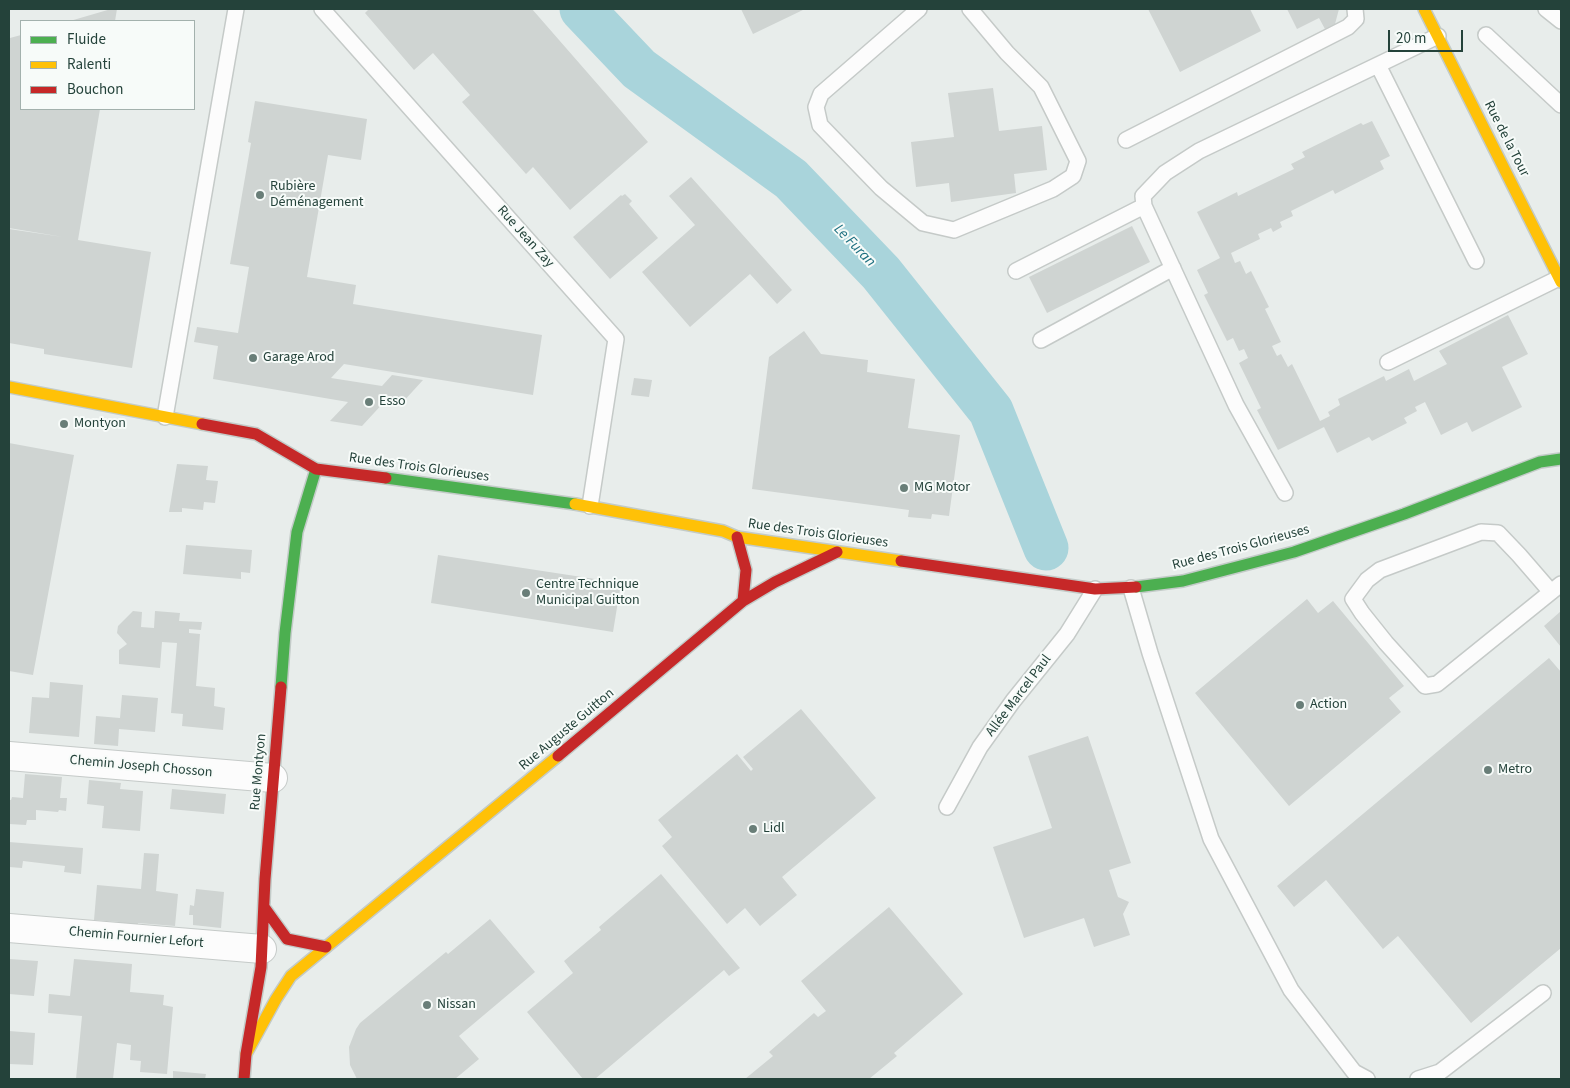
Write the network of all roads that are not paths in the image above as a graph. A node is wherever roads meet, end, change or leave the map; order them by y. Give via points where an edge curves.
1 (236, 9) edge
2 (322, 9) edge
3 (919, 9) edge
4 (970, 9) edge
5 (1355, 9) edge
6 (1424, 9) edge
7 (1546, 9) edge
8 (1561, 21) edge
9 (1486, 35) dead end
10 (1438, 36) junction
11 (1378, 65) junction
12 (1561, 105) edge
13 (1126, 140) dead end
14 (1144, 206) junction
15 (1556, 258) edge
16 (1476, 261) dead end
17 (1172, 268) junction
18 (1016, 271) dead end
19 (1560, 280) edge
20 (1041, 340) dead end
21 (1388, 362) dead end
22 (9, 388) edge
23 (165, 417) junction
24 (1561, 458) edge
25 (316, 470) junction
26 (1285, 493) dead end
27 (590, 506) junction
28 (737, 538) junction
29 (837, 552) junction
30 (1094, 588) junction
31 (1131, 588) junction
32 (1556, 588) edge
33 (743, 601) junction
34 (9, 756) edge
35 (273, 778) junction
36 (947, 807) dead end
37 (264, 906) junction
38 (9, 928) edge
39 (326, 948) junction
40 (262, 949) junction
41 (1543, 993) dead end
42 (246, 1054) junction
43 (244, 1079) edge
44 (1367, 1079) edge
45 (1418, 1079) edge

1 - 23 lane
2 - 27 lane, Rue Jean Zay via 616,339
3 - 4 lane via 821,94 816,107 820,125 881,188 923,223 954,230 1053,189 1073,176 1078,161 1040,87
5 - 13 lane via 1356,18 1348,27
6 - 10 street, Rue de la Tour
7 - 8 lane
9 - 12 lane
10 - 11 lane
10 - 15 street, Rue de la Tour
11 - 14 lane via 1199,151 1165,173 1144,196
11 - 16 lane
14 - 17 lane
14 - 18 lane
15 - 19 street, Rue de la Tour
17 - 20 lane
17 - 26 lane via 1236,405
19 - 21 lane
22 - 23 street, Rue des Trois Glorieuses
23 - 25 street, Rue des Trois Glorieuses via 256,434
24 - 31 street, Rue des Trois Glorieuses via 1540,462 1294,552 1183,582
25 - 27 street, Rue des Trois Glorieuses
25 - 35 street, Rue Montyon via 297,532
27 - 28 street, Rue des Trois Glorieuses via 723,531
28 - 29 street, Rue des Trois Glorieuses
28 - 33 street via 746,570
29 - 30 street, Rue des Trois Glorieuses
29 - 33 street, Rue Auguste Guitton
30 - 31 street, Rue des Trois Glorieuses
30 - 36 lane, Allée Marcel Paul via 1067,634 980,748
31 - 44 lane via 1211,839 1291,990 1354,1072
32 - 32 lane via 1437,684 1425,686 1386,643 1353,599 1367,580 1380,570 1481,532 1498,533
33 - 39 street, Rue Auguste Guitton
34 - 35 street, Chemin Joseph Chosson
35 - 37 street, Rue Montyon
37 - 39 street via 287,939
37 - 40 street, Rue Montyon
38 - 40 street, Chemin Fournier Lefort
39 - 42 street, Rue Auguste Guitton via 291,976
40 - 42 street, Rue Montyon
41 - 45 lane via 1440,1072
42 - 43 street, Rue Montyon

